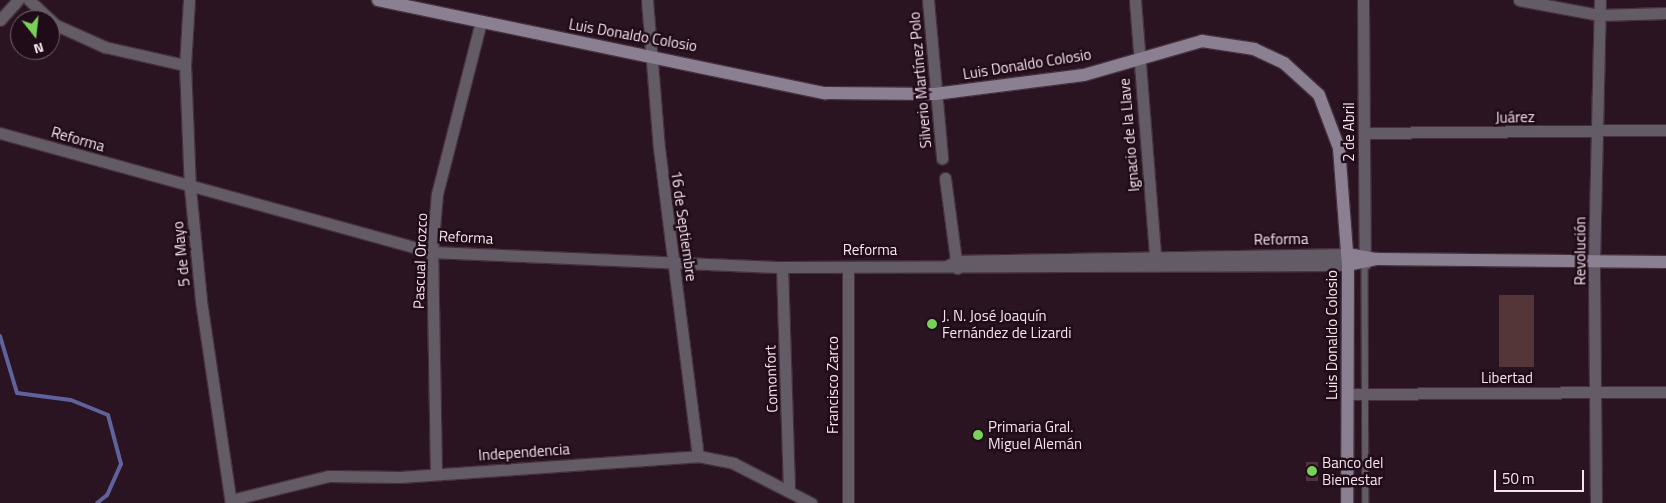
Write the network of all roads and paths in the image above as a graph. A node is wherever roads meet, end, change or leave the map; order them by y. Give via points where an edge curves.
1 (18, 0) edge
2 (29, 0) edge
3 (189, 0) edge
4 (378, 0) edge
5 (647, 0) edge
6 (928, 0) edge
7 (1135, 0) edge
8 (1363, 0) edge
9 (1518, 0) edge
10 (1600, 0) edge
11 (1666, 13) edge
12 (1599, 15) junction
13 (0, 20) edge
14 (480, 25) junction
15 (652, 54) junction
16 (1136, 57) junction
17 (185, 65) junction
18 (935, 94) junction
19 (1666, 130) edge
20 (1596, 131) junction
21 (0, 133) edge
22 (1364, 134) junction
23 (942, 158) dead end
24 (945, 178) dead end
25 (190, 188) junction
26 (432, 252) junction
27 (1348, 260) junction
28 (1369, 260) junction
29 (674, 262) junction
30 (1594, 262) junction
31 (1666, 262) edge
32 (1156, 263) junction
33 (848, 266) junction
34 (954, 266) junction
35 (782, 267) junction
36 (1595, 392) junction
37 (1666, 392) edge
38 (1347, 394) junction
39 (1367, 394) junction
40 (698, 456) junction
41 (436, 474) junction
42 (789, 489) junction
43 (231, 502) edge
44 (812, 503) edge
45 (848, 503) edge
46 (1347, 503) edge
47 (1366, 503) edge
48 (1596, 503) edge

1 - 13 street
2 - 17 street via 56,25 105,47
3 - 17 street, 5 de Mayo
4 - 14 main road, Luis Donaldo Colosio
5 - 15 street, 16 de Septiembre
6 - 18 street, Silverio Martínez Polo
7 - 16 street, Ignacio de la Llave
8 - 22 street, 2 de Abril
9 - 12 street
10 - 12 street, Revolución
11 - 12 street
12 - 20 street, Revolución
14 - 15 main road, Luis Donaldo Colosio
14 - 26 street, Pascual Orozco via 437,194
15 - 18 main road, Luis Donaldo Colosio via 825,93
15 - 29 street, 16 de Septiembre
16 - 18 main road, Luis Donaldo Colosio via 1084,75
16 - 27 main road, Luis Donaldo Colosio via 1202,40 1230,43 1284,63 1305,80 1319,96 1339,148
16 - 32 street, Ignacio de la Llave
17 - 25 street, 5 de Mayo
18 - 23 street, Silverio Martínez Polo
19 - 20 street, Juárez
20 - 22 street, Juárez
20 - 30 street, Revolución
21 - 25 street, Reforma
22 - 28 street, 2 de Abril
24 - 34 street
25 - 26 street, Reforma
25 - 43 street, 5 de Mayo via 201,301
26 - 29 street, Reforma
26 - 41 street, Pascual Orozco
27 - 28 main road, Reforma
27 - 32 street, Reforma
27 - 38 main road, Luis Donaldo Colosio
28 - 30 main road, Reforma
28 - 39 lane
29 - 35 street, Reforma
29 - 40 street, 16 de Septiembre
30 - 31 main road, Reforma
30 - 36 street, Revolución
32 - 34 street, Reforma
33 - 34 street, Reforma
33 - 35 street, Reforma
33 - 45 street, Francisco Zarco
35 - 42 street, Comonfort
36 - 37 street, Libertad
36 - 39 street, Libertad
36 - 48 street, Revolución
38 - 39 street, Libertad
38 - 46 main road, Luis Donaldo Colosio
39 - 47 lane
40 - 41 street, Independencia
40 - 42 street, Independencia via 733,464
41 - 43 street, Independencia via 329,476
42 - 44 street, Independencia

